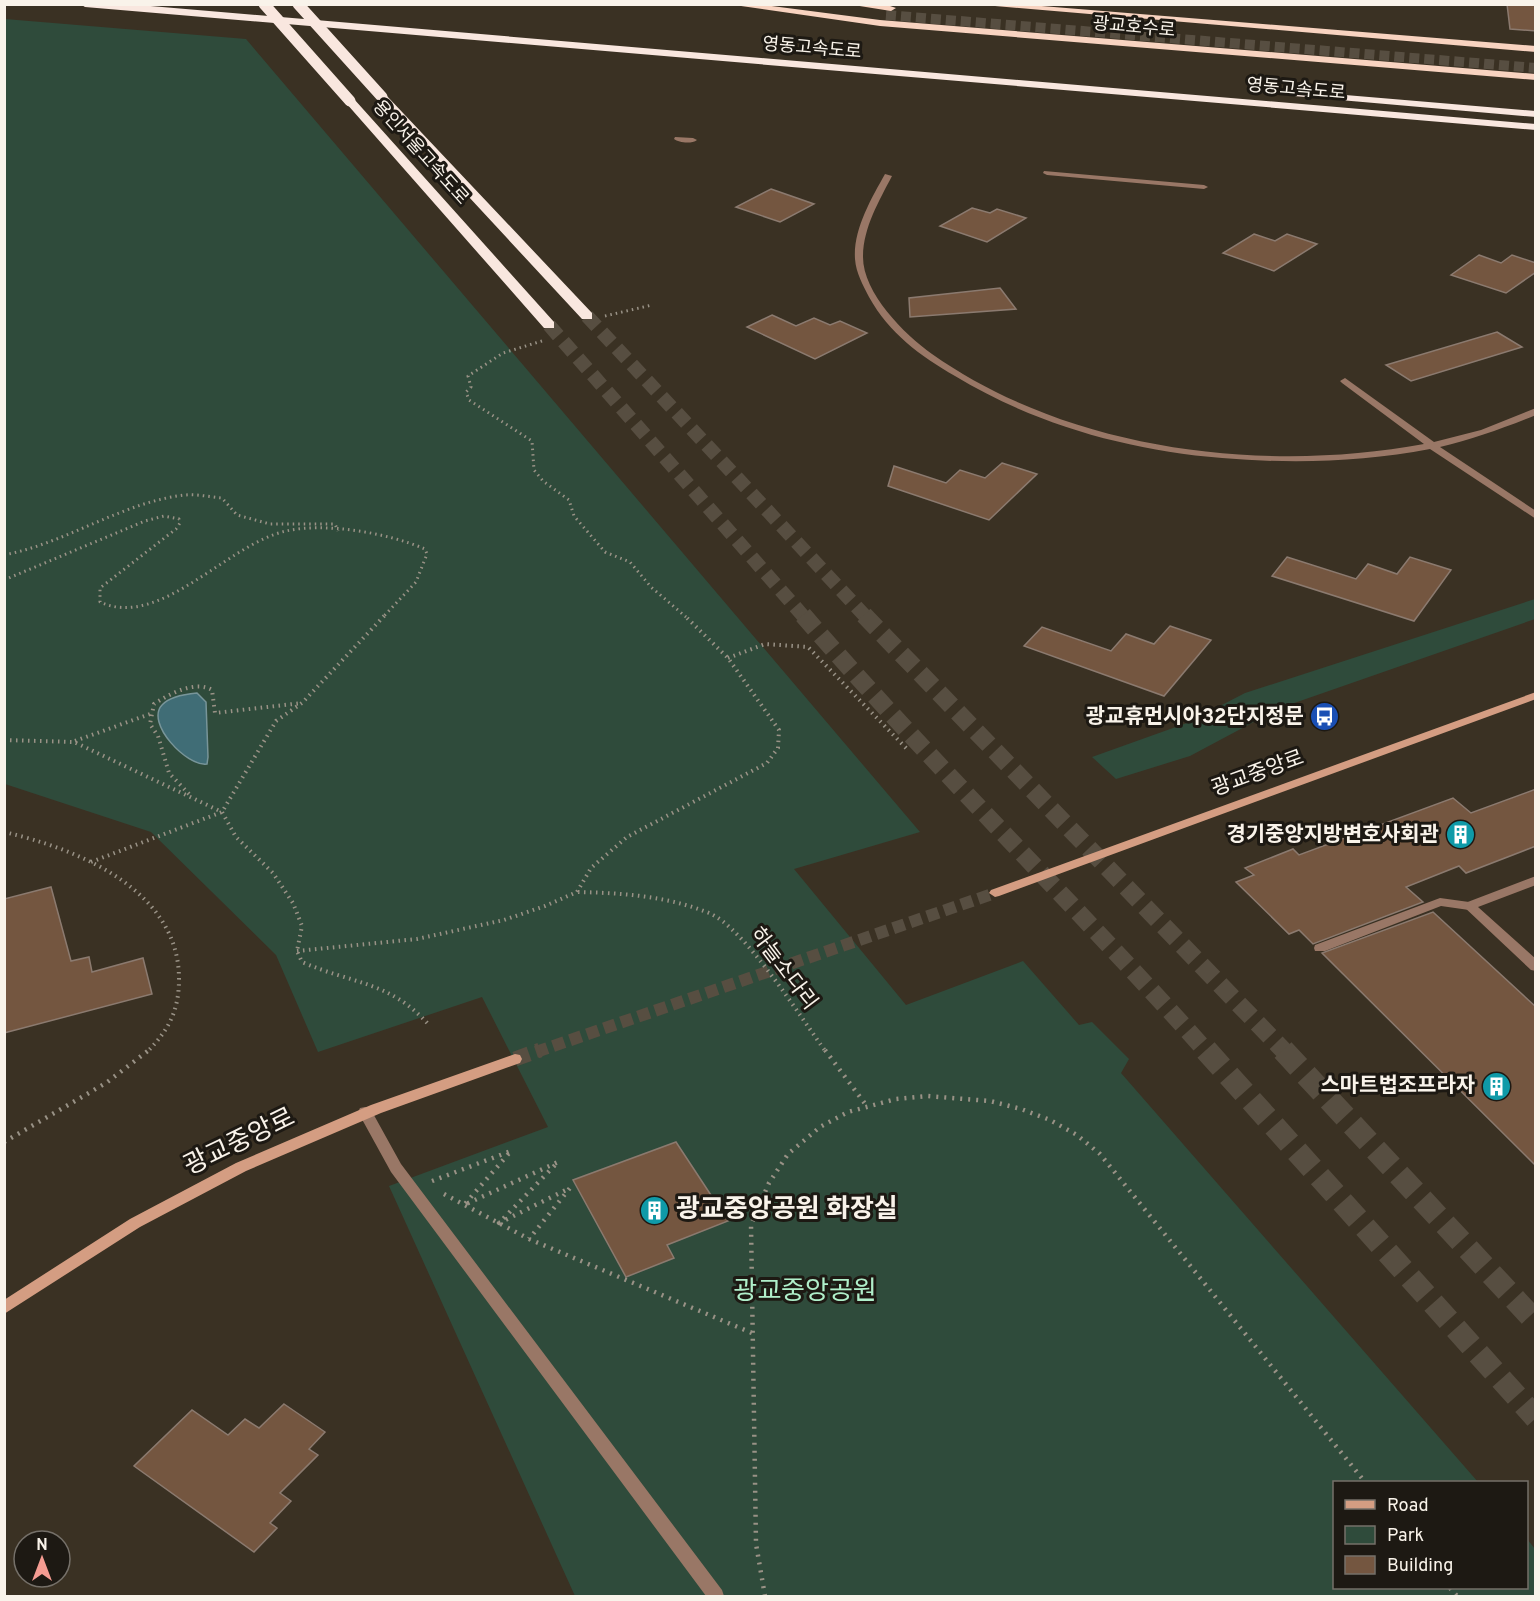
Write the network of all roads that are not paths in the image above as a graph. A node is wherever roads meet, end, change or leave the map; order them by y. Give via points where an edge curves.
1 (86, 4) edge
2 (215, 4) edge
3 (264, 4) edge
4 (298, 4) edge
5 (731, 4) edge
6 (851, 4) edge
7 (976, 4) edge
8 (1536, 49) edge
9 (1536, 77) edge
10 (1182, 85) dead end
11 (1194, 86) dead end
12 (1206, 87) dead end
13 (1290, 94) dead end
14 (1536, 114) edge
15 (1536, 127) edge
16 (678, 139) dead end
17 (693, 140) dead end
18 (1047, 173) dead end
19 (888, 176) dead end
20 (1204, 186) dead end
21 (587, 316) tunnel mouth
22 (549, 325) tunnel mouth
23 (1345, 381) dead end
24 (1536, 411) edge
25 (1431, 445) junction
26 (1536, 516) edge
27 (1536, 695) edge
28 (1536, 880) edge
29 (995, 893) tunnel mouth
30 (1469, 906) junction
31 (1320, 948) dead end
32 (1536, 967) edge
33 (515, 1059) tunnel mouth
34 (364, 1112) junction
35 (4, 1308) edge
36 (716, 1596) edge

1 - 15 highway, 영동고속도로
2 - 10 highway, 영동고속도로
3 - 22 highway, 용인서울고속도로, bridge
4 - 21 highway, 용인서울고속도로, bridge
5 - 6 highway via 889,12
5 - 9 highway, 광교호수로 via 880,24
7 - 8 highway, 광교호수로
11 - 12 highway
13 - 14 highway, 영동고속도로
16 - 17 street
18 - 20 street
19 - 25 street via 866,225 859,258 868,288 886,319 908,342 988,394 1090,431 1204,453 1319,458 1381,454
23 - 25 street
24 - 25 street
25 - 26 street
27 - 29 main road, 광교중앙로
28 - 30 street
30 - 31 street via 1440,902
30 - 32 street
33 - 34 main road, 광교중앙로
34 - 35 main road, 광교중앙로 via 269,1154 153,1213
34 - 36 street via 396,1168

